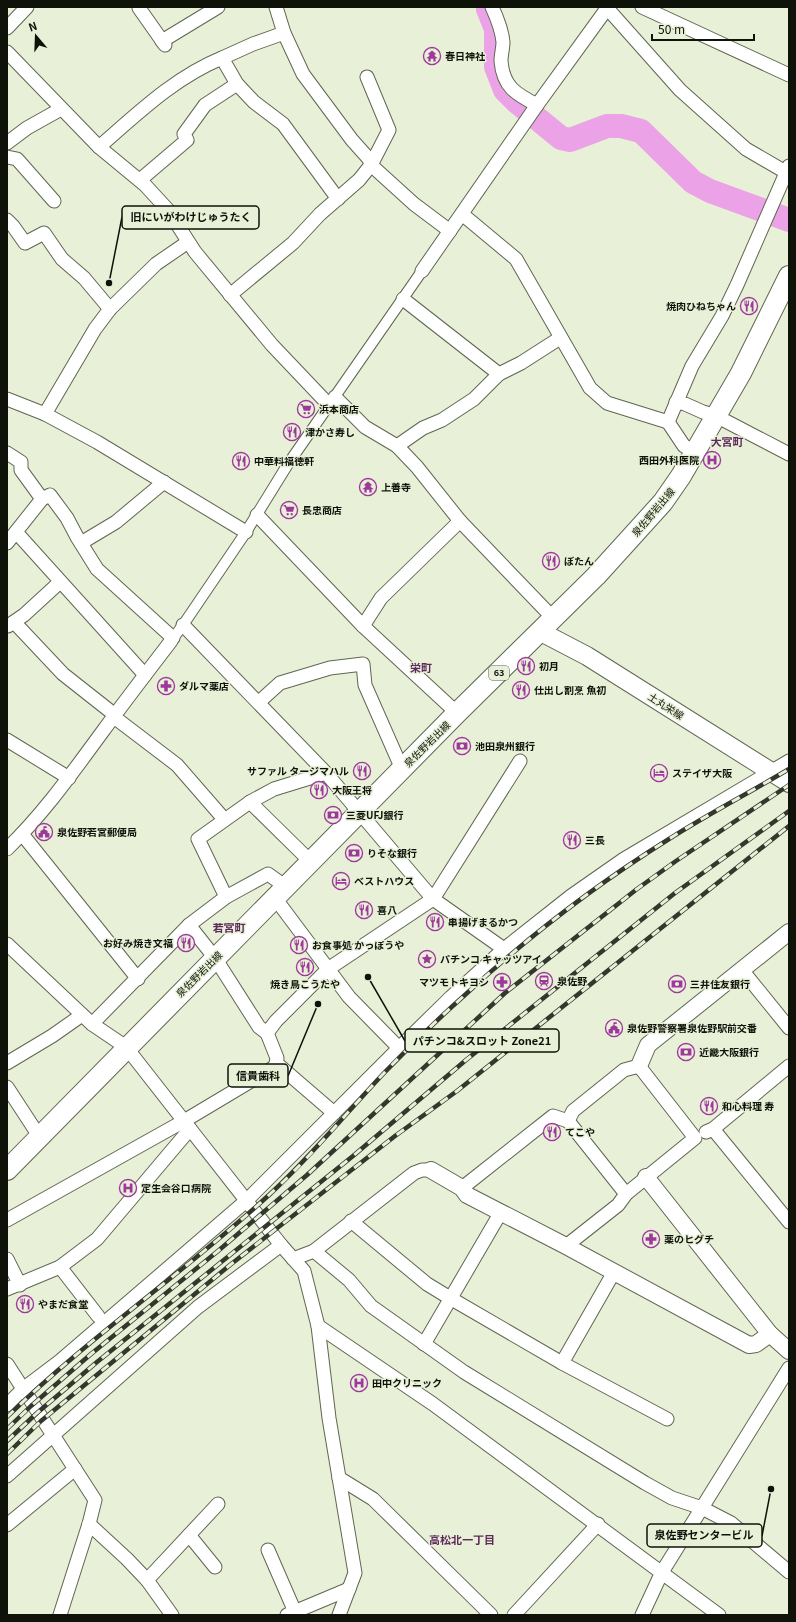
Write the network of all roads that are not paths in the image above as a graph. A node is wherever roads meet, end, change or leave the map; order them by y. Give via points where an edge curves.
1 (27, 7) edge
2 (218, 7) edge
3 (276, 7) edge
4 (492, 7) edge
5 (642, 7) edge
6 (139, 8) dead end
7 (608, 8) edge
8 (7, 28) edge
9 (284, 33) junction
10 (7, 52) edge
11 (222, 58) junction
12 (789, 75) edge
13 (367, 77) dead end
14 (237, 84) junction
15 (61, 109) junction
16 (533, 110) junction
17 (7, 143) edge
18 (99, 146) junction
19 (7, 157) edge
20 (371, 165) junction
21 (788, 171) edge
22 (140, 180) junction
23 (338, 199) junction
24 (54, 201) dead end
25 (462, 214) junction
26 (7, 220) edge
27 (450, 231) junction
28 (188, 242) junction
29 (422, 271) joint
30 (789, 276) edge
31 (230, 295) junction
32 (403, 299) junction
33 (783, 301) edge
34 (110, 309) junction
35 (560, 338) junction
36 (499, 374) junction
37 (7, 399) edge
38 (332, 401) junction
39 (676, 402) junction
40 (45, 414) junction
41 (716, 416) junction
42 (668, 422) junction
43 (397, 446) junction
44 (695, 451) junction
45 (7, 453) edge
46 (789, 454) edge
47 (164, 482) junction
48 (42, 499) junction
49 (257, 515) junction
50 (460, 521) junction
51 (16, 532) junction
52 (246, 532) junction
53 (7, 543) edge
54 (81, 543) junction
55 (60, 582) junction
56 (11, 625) edge
57 (183, 625) junction
58 (363, 626) junction
59 (548, 626) junction
60 (172, 640) junction
61 (145, 675) junction
62 (259, 702) junction
63 (457, 713) junction
64 (114, 716) junction
65 (7, 740) edge
66 (520, 761) dead end
67 (789, 761) edge
68 (402, 769) junction
69 (772, 772) junction
70 (326, 773) junction
71 (69, 778) junction
72 (789, 783) edge
73 (250, 802) junction
74 (360, 813) junction
75 (224, 819) junction
76 (22, 834) junction
77 (7, 849) edge
78 (312, 862) junction
79 (281, 893) junction
80 (226, 897) junction
81 (433, 899) junction
82 (189, 925) junction
83 (789, 932) edge
84 (7, 944) edge
85 (504, 949) junction
86 (215, 958) junction
87 (328, 969) junction
88 (742, 970) junction
89 (138, 979) junction
90 (87, 1020) junction
91 (788, 1024) edge
92 (267, 1033) junction
93 (126, 1047) junction
94 (398, 1048) junction
95 (7, 1063) edge
96 (276, 1063) junction
97 (639, 1066) junction
98 (789, 1066) edge
99 (7, 1087) edge
100 (334, 1113) junction
101 (568, 1121) junction
102 (187, 1125) junction
103 (712, 1129) junction
104 (40, 1136) junction
105 (695, 1138) junction
106 (7, 1170) edge
107 (431, 1170) joint
108 (646, 1177) junction
109 (462, 1188) junction
110 (626, 1194) junction
111 (246, 1201) junction
112 (501, 1212) junction
113 (7, 1220) edge
114 (351, 1221) junction
115 (789, 1222) edge
116 (281, 1245) junction
117 (566, 1246) junction
118 (314, 1251) junction
119 (7, 1259) edge
120 (293, 1259) junction
121 (60, 1267) junction
122 (614, 1272) junction
123 (20, 1285) junction
124 (7, 1289) edge
125 (450, 1298) junction
126 (98, 1316) dead end
127 (318, 1326) junction
128 (770, 1334) junction
129 (424, 1344) junction
130 (789, 1351) edge
131 (562, 1363) junction
132 (7, 1364) edge
133 (789, 1368) edge
134 (23, 1390) junction
135 (7, 1405) edge
136 (667, 1419) dead end
137 (53, 1434) junction
138 (75, 1469) junction
139 (7, 1476) edge
140 (339, 1478) junction
141 (218, 1504) dead end
142 (702, 1508) junction
143 (89, 1524) junction
144 (598, 1524) junction
145 (7, 1525) edge
146 (189, 1535) junction
147 (268, 1550) dead end
148 (215, 1567) dead end
149 (662, 1572) junction
150 (789, 1572) edge
151 (147, 1580) junction
152 (348, 1589) junction
153 (291, 1613) edge
154 (60, 1615) edge
155 (172, 1615) edge
156 (339, 1615) edge
157 (491, 1615) edge
158 (514, 1615) edge
159 (642, 1615) edge
160 (719, 1615) edge

1 - 8 street
2 - 6 street via 164,43
3 - 9 street
4 - 16 street via 503,43 501,60 504,76 509,88
5 - 12 street
7 - 16 street
7 - 21 street via 680,90 746,148
9 - 11 street
9 - 20 street via 303,74
10 - 15 street
11 - 14 street
11 - 18 street via 203,65 186,77
13 - 20 street via 389,130
14 - 22 street via 205,106 184,134 188,140
14 - 23 street via 254,102 283,124
15 - 17 street via 27,128
15 - 18 street
16 - 25 street
18 - 22 street
19 - 24 street via 17,159
20 - 23 street
20 - 27 street via 414,204
21 - 39 street via 722,316 692,366
22 - 28 street via 168,210
23 - 31 street via 320,214 294,244
25 - 27 street
25 - 35 street via 516,259
26 - 34 street via 25,243 44,233 62,259 84,278
27 - 29 street
28 - 31 street
28 - 34 street via 156,264
29 - 32 street
30 - 33 main road, 泉佐野岩出線 / 63
31 - 38 street via 272,345
32 - 36 street
32 - 38 street
33 - 41 main road, 泉佐野岩出線 / 63
34 - 40 street via 95,329
35 - 36 street
35 - 42 street via 590,388 607,403
36 - 43 street via 474,399
37 - 40 street
38 - 43 street via 366,427
38 - 49 street via 288,464
39 - 41 street
39 - 42 street
40 - 47 street
41 - 44 main road, 泉佐野岩出線 / 63
41 - 46 street
42 - 44 street via 684,446
43 - 50 street
44 - 59 main road, 泉佐野岩出線 / 63 via 663,502
45 - 48 street via 21,462 21,470
47 - 52 street
47 - 54 street via 116,522
48 - 51 street
48 - 54 street via 50,496 67,518
49 - 52 street
49 - 58 street
50 - 58 street via 381,598
50 - 59 street
51 - 53 street
51 - 55 street
52 - 57 street
54 - 60 street via 97,569
55 - 56 street
55 - 61 street
56 - 64 street via 63,674
57 - 60 street
57 - 62 street
58 - 63 street
59 - 63 main road, 泉佐野岩出線 / 63
59 - 69 main road, 土丸栄線 via 587,656
60 - 61 street
61 - 64 street
62 - 68 street via 280,683 330,668 363,664 365,685
62 - 70 street
63 - 68 main road, 泉佐野岩出線 / 63
64 - 71 street
64 - 75 street via 177,765
65 - 71 street
66 - 81 street
67 - 69 street
68 - 74 main road, 泉佐野岩出線 / 63
69 - 72 main road, 土丸栄線
69 - 85 street via 624,859 571,896
70 - 73 street via 274,790
70 - 74 street
71 - 76 street
73 - 75 street
73 - 78 street
74 - 78 main road, 泉佐野岩出線 / 63
74 - 81 street
75 - 80 street via 198,839
76 - 77 street
76 - 89 street
78 - 79 main road, 泉佐野岩出線 / 63
79 - 80 street via 268,874
79 - 86 main road, 泉佐野岩出線 / 63
79 - 87 street
80 - 82 street
81 - 85 street
81 - 87 street
82 - 86 street
82 - 89 street
83 - 88 street
84 - 90 street
85 - 94 street
86 - 92 street via 259,1027
86 - 93 main road, 泉佐野岩出線 / 63
87 - 92 street
87 - 94 street via 349,997
88 - 91 street
88 - 97 street via 648,1045
89 - 90 street
90 - 93 street
90 - 95 street via 52,1036
92 - 96 street via 277,1058
93 - 102 street
93 - 104 main road, 泉佐野岩出線 / 63
94 - 100 street
96 - 100 street
96 - 102 street via 276,1066
97 - 101 street via 624,1070 573,1111
97 - 105 street
98 - 103 street
99 - 104 street
100 - 111 street
101 - 109 street via 553,1116
101 - 110 street
102 - 111 street
102 - 113 street
102 - 121 street via 98,1239
103 - 105 street
103 - 115 street
104 - 106 main road, 泉佐野岩出線 / 63
105 - 108 street
107 - 109 street
107 - 114 street via 414,1173
108 - 110 street
108 - 128 street
109 - 112 street via 467,1195
110 - 117 street via 618,1205
111 - 116 street
111 - 134 street
112 - 117 street
112 - 125 street
114 - 118 street
114 - 125 street via 427,1284
116 - 120 street
116 - 137 street via 198,1307
117 - 122 street
118 - 120 street
118 - 129 street via 349,1280 371,1306
119 - 123 street
120 - 127 street via 304,1271
121 - 123 street
121 - 126 street
122 - 128 street via 749,1345 756,1344
122 - 131 street
123 - 124 street
125 - 129 street
125 - 131 street
127 - 140 street
127 - 144 street via 433,1404
128 - 130 street
129 - 142 street via 464,1372 645,1483 672,1498
131 - 136 street
132 - 134 street
133 - 142 street
134 - 135 street
134 - 137 street
137 - 138 street
137 - 139 street
138 - 143 street via 95,1500
138 - 145 street
140 - 152 street via 355,1573
140 - 157 street via 373,1499
141 - 146 street
142 - 149 street
142 - 150 street via 731,1523
143 - 151 street
143 - 154 street
144 - 149 street
144 - 158 street
146 - 148 street
146 - 151 street
147 - 153 street
149 - 159 street
149 - 160 street
151 - 155 street
152 - 153 street
152 - 156 street

